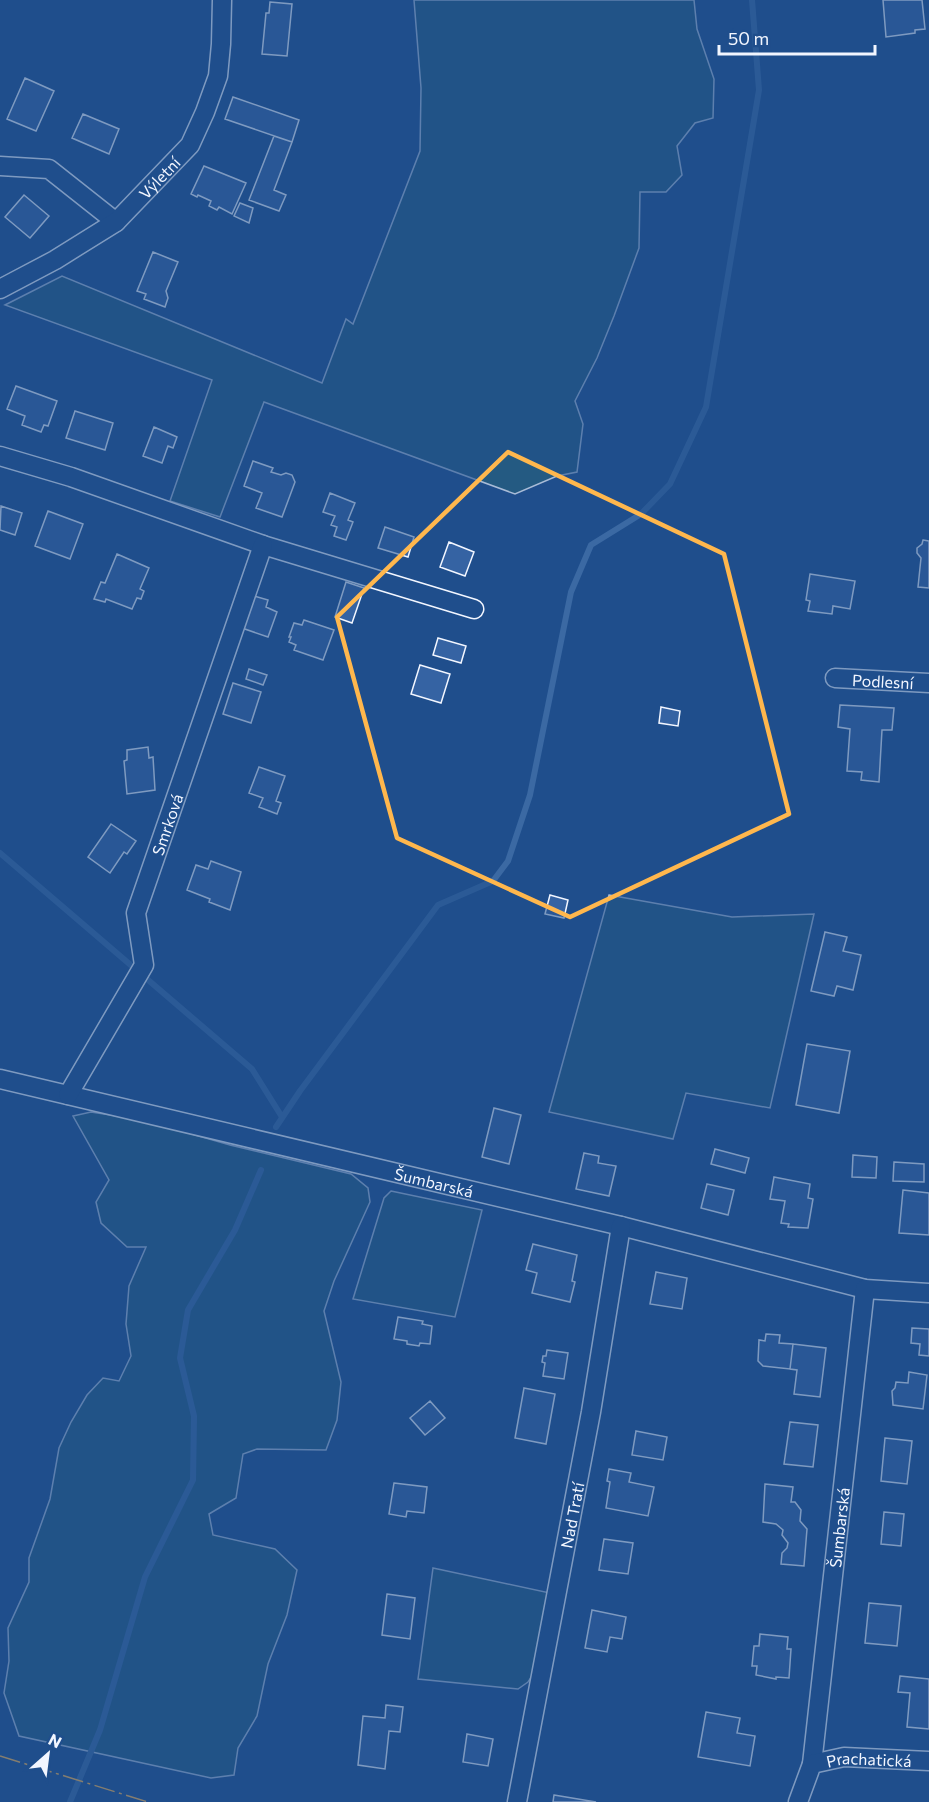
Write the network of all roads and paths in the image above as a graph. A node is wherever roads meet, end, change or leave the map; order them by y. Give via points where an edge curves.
1 (222, 0) edge
2 (0, 166) edge
3 (116, 222) junction
4 (0, 289) edge
5 (0, 456) edge
6 (263, 545) junction
7 (474, 609) dead end
8 (836, 678) dead end
9 (929, 683) edge
10 (0, 1079) edge
11 (68, 1095) junction
12 (621, 1226) junction
13 (865, 1289) junction
14 (929, 1293) edge
15 (929, 1761) edge
16 (812, 1764) junction
17 (517, 1802) edge
18 (798, 1802) edge

1 - 3 street, Výletní via 218,76 190,144
2 - 3 street via 49,169
3 - 4 street, Výletní
5 - 6 street
6 - 7 street
6 - 11 street, Smrková via 136,913 144,965
8 - 9 street, Podlesní
10 - 11 street, Šumbarská
11 - 12 street, Šumbarská
12 - 13 street, Šumbarská
12 - 17 street, Nad Tratí via 591,1412
13 - 14 street, Šumbarská
13 - 16 street, Šumbarská
15 - 16 street, Prachatická via 844,1757
16 - 18 street, Prachatická

